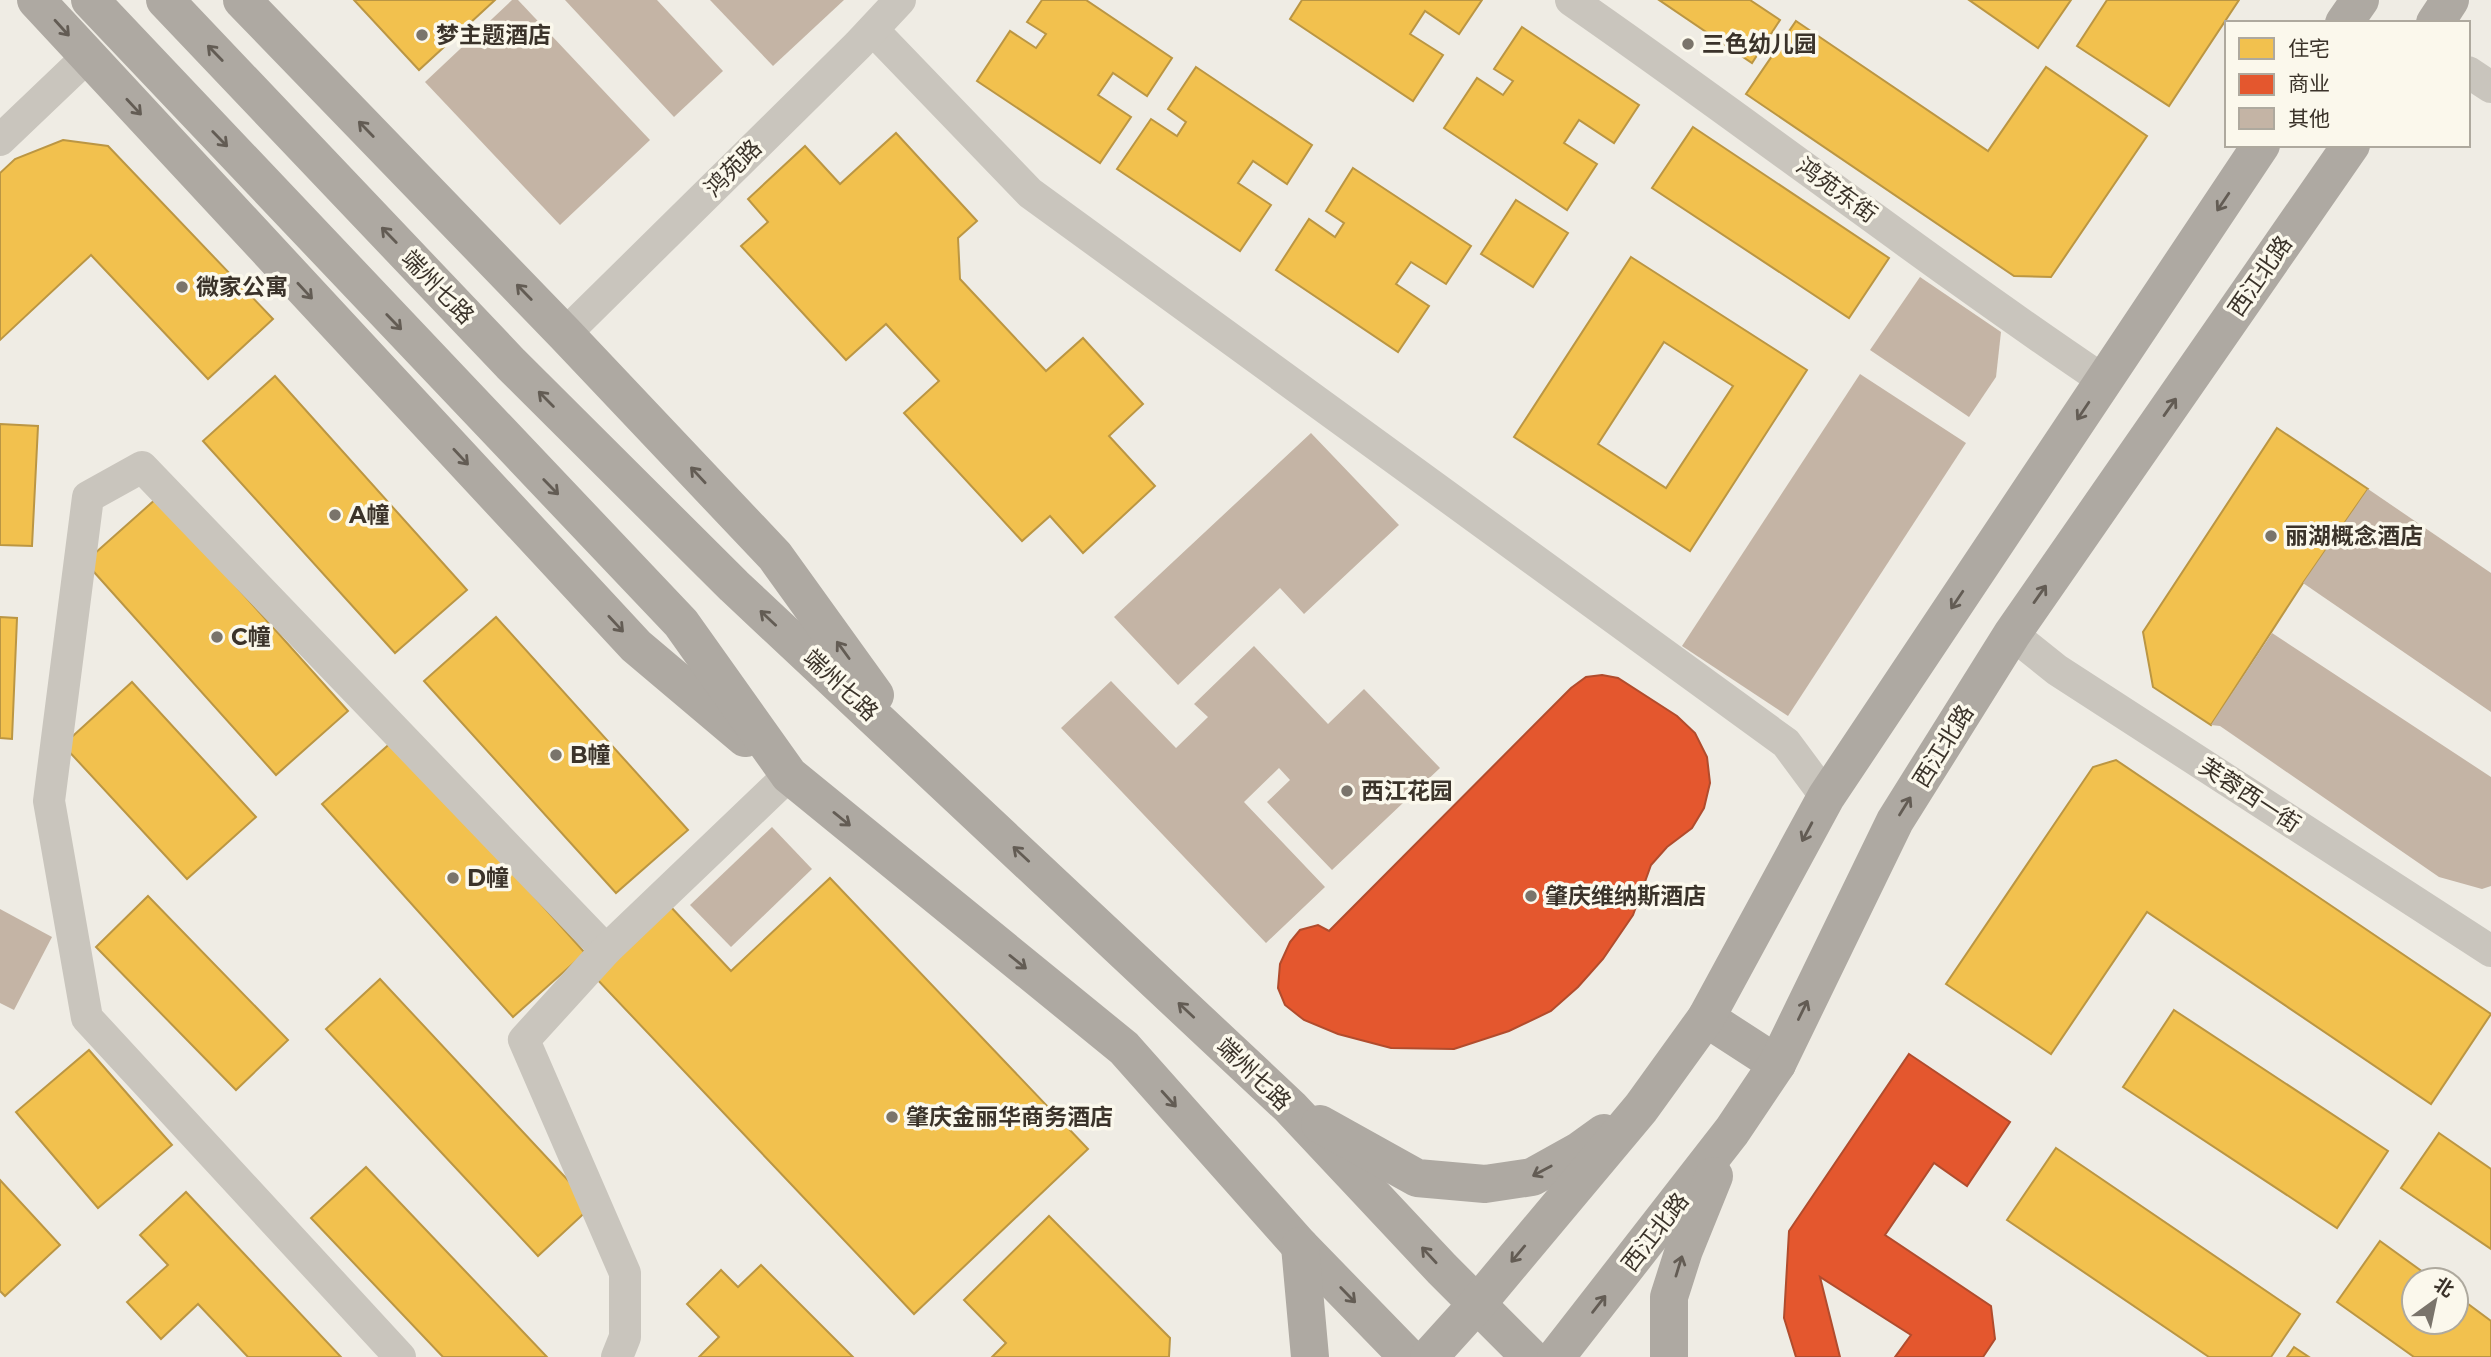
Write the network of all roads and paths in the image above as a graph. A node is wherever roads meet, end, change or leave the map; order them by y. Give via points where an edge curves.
1 (36, 0) edge
2 (90, 0) edge
3 (165, 0) edge
4 (242, 0) edge
5 (900, 0) edge
6 (1571, 0) edge
7 (2360, 0) edge
8 (2450, 0) edge
9 (2345, 21) edge
10 (2436, 21) edge
11 (873, 30) junction
12 (87, 57) junction
13 (2470, 73) edge
14 (2491, 87) edge
15 (0, 140) edge
16 (2261, 147) edge
17 (2350, 147) edge
18 (565, 334) junction
19 (2103, 380) junction
20 (2012, 634) junction
21 (926, 765) junction
22 (789, 775) junction
23 (1826, 797) junction
24 (2490, 948) edge
25 (606, 950) junction
26 (1706, 1018) junction
27 (1777, 1064) junction
28 (1290, 1107) junction
29 (1641, 1108) junction
30 (1732, 1131) junction
31 (1300, 1246) junction
32 (1477, 1304) junction
33 (400, 1357) edge
34 (617, 1357) edge
35 (1310, 1357) edge
36 (1408, 1357) edge
37 (1429, 1357) edge
38 (1530, 1357) edge
39 (1556, 1357) edge
40 (1669, 1357) edge

1 -> 12 main road
2 -> 22 main road via 681,623
21 -> 3 main road, 端州七路 via 734,586 511,364
18 -> 4 main road
5 - 11 street, 鸿苑路
6 - 19 street, 鸿苑东街
7 - 9 main road
8 - 10 main road
11 - 18 street, 鸿苑路
11 - 23 street via 1030,193 1786,743
12 - 15 street
12 -> 22 main road via 636,646
13 - 14 street
16 -> 19 main road
20 -> 17 main road, 西江北路
21 -> 18 main road via 775,556
19 -> 23 main road
20 - 24 street, 芙蓉西一街 via 2057,670
27 -> 20 main road, 西江北路 via 1895,821
28 -> 21 main road, 端州七路
22 - 25 street
22 -> 31 main road via 1124,1048
23 -> 26 main road
25 - 33 street via 142,467 88,497 49,801 87,1018
25 - 34 street via 524,1040 625,1273 625,1337
26 - 27 main road
26 - 29 main road
27 - 30 main road, 西江北路
29 -> 28 main road via 1532,1177 1485,1184 1417,1178
32 -> 28 main road, 端州七路
29 -> 32 main road
39 -> 30 main road, 西江北路
40 -> 30 main road via 1669,1297
31 - 35 main road
31 -> 36 main road
32 - 37 main road
32 - 38 main road, 端州七路

